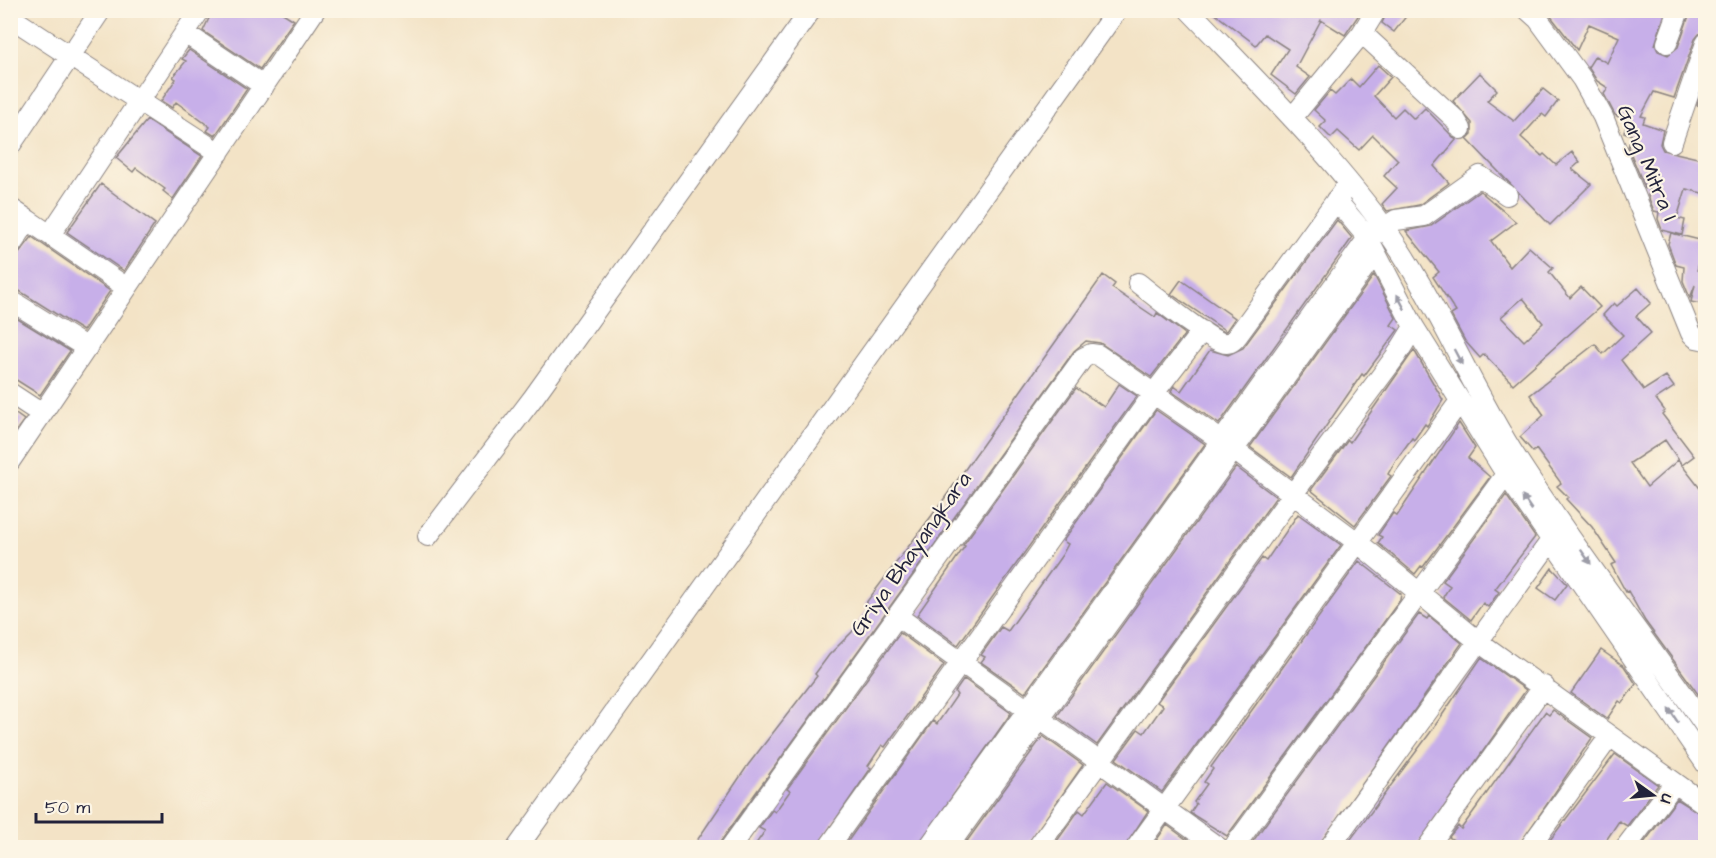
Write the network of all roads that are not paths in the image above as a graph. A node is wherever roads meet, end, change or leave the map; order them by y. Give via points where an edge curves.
1 (101, 10) edge
2 (200, 10) edge
3 (811, 10) edge
4 (1117, 10) edge
5 (1189, 10) edge
6 (1376, 10) edge
7 (1528, 10) edge
8 (1679, 10) edge
9 (306, 14) edge
10 (10, 17) edge
11 (185, 33) junction
12 (1362, 33) junction
13 (1668, 43) dead end
14 (1706, 43) edge
15 (69, 56) junction
16 (264, 86) junction
17 (139, 101) junction
18 (1292, 117) junction
19 (1461, 129) dead end
20 (1672, 142) dead end
21 (10, 146) edge
22 (219, 153) junction
23 (1348, 184) junction
24 (1507, 195) dead end
25 (1336, 200) junction
26 (10, 208) edge
27 (28, 220) junction
28 (50, 235) junction
29 (1375, 239) junction
30 (10, 248) edge
31 (1138, 283) dead end
32 (127, 288) junction
33 (10, 300) edge
34 (1414, 327) junction
35 (1202, 331) junction
36 (1706, 340) edge
37 (87, 348) junction
38 (10, 393) edge
39 (1154, 393) junction
40 (1460, 401) junction
41 (42, 414) junction
42 (1228, 446) junction
43 (10, 460) edge
44 (1512, 467) junction
45 (1293, 494) junction
46 (428, 536) dead end
47 (1552, 539) junction
48 (1357, 542) junction
49 (1418, 594) junction
50 (897, 616) junction
51 (1479, 642) junction
52 (962, 662) junction
53 (1544, 686) junction
54 (1032, 714) junction
55 (1706, 727) edge
56 (1610, 736) junction
57 (1099, 760) junction
58 (1706, 764) edge
59 (1674, 784) junction
60 (1706, 805) edge
61 (1165, 808) junction
62 (517, 848) edge
63 (730, 848) edge
64 (828, 848) edge
65 (928, 848) edge
66 (947, 848) edge
67 (1037, 848) edge
68 (1136, 848) edge
69 (1219, 848) edge
70 (1233, 848) edge
71 (1329, 848) edge
72 (1427, 848) edge
73 (1528, 848) edge
74 (1625, 848) edge

1 - 15 street
2 - 11 street
3 - 46 street via 533,398
4 - 62 street
5 - 18 street
6 - 12 street
7 - 36 street, Gang Mitra I via 1582,79 1603,117 1691,333
8 - 13 street
9 - 16 street
10 - 15 street
11 - 16 street
11 - 17 street
12 - 18 street
12 - 19 street via 1455,119
14 - 20 street
15 - 17 street
15 - 21 street
16 - 22 street
17 - 22 street
17 - 28 street
18 - 23 street
22 - 32 street
23 - 25 street
23 - 29 street
24 - 29 street via 1480,176 1424,216 1396,220
25 - 29 street
25 - 35 street via 1235,339 1223,343
26 - 27 street
27 - 28 street
27 - 30 street
28 - 32 street
34 -> 29 street
29 - 42 street
29 -> 44 street via 1408,265
31 - 35 street
32 - 37 street
33 - 37 street
34 - 40 street
34 - 45 street
35 - 39 street
37 - 41 street
38 - 41 street
39 - 42 street, Griya Bhayangkara
39 - 50 street, Griya Bhayangkara via 1098,355 1083,358
39 - 52 street
40 - 44 street
40 - 48 street
41 - 43 street
42 - 45 street, Griya Bhayangkara
42 - 54 street
47 -> 44 street
44 - 49 street
44 -> 55 street
45 - 48 street, Griya Bhayangkara
45 - 57 street
47 - 51 street
58 -> 47 street
48 - 49 street, Griya Bhayangkara
48 - 61 street
49 - 51 street, Griya Bhayangkara
49 - 70 street
50 - 52 street
50 - 63 street, Griya Bhayangkara
51 - 53 street, Griya Bhayangkara
51 - 71 street
52 - 54 street
52 - 64 street
53 - 56 street, Griya Bhayangkara
53 - 72 street
54 - 57 street
54 - 65 street
54 - 66 street
56 - 59 street, Griya Bhayangkara
56 - 73 street
57 - 61 street
57 - 67 street
59 - 60 street, Griya Bhayangkara
59 - 74 street
61 - 68 street
61 - 69 street

